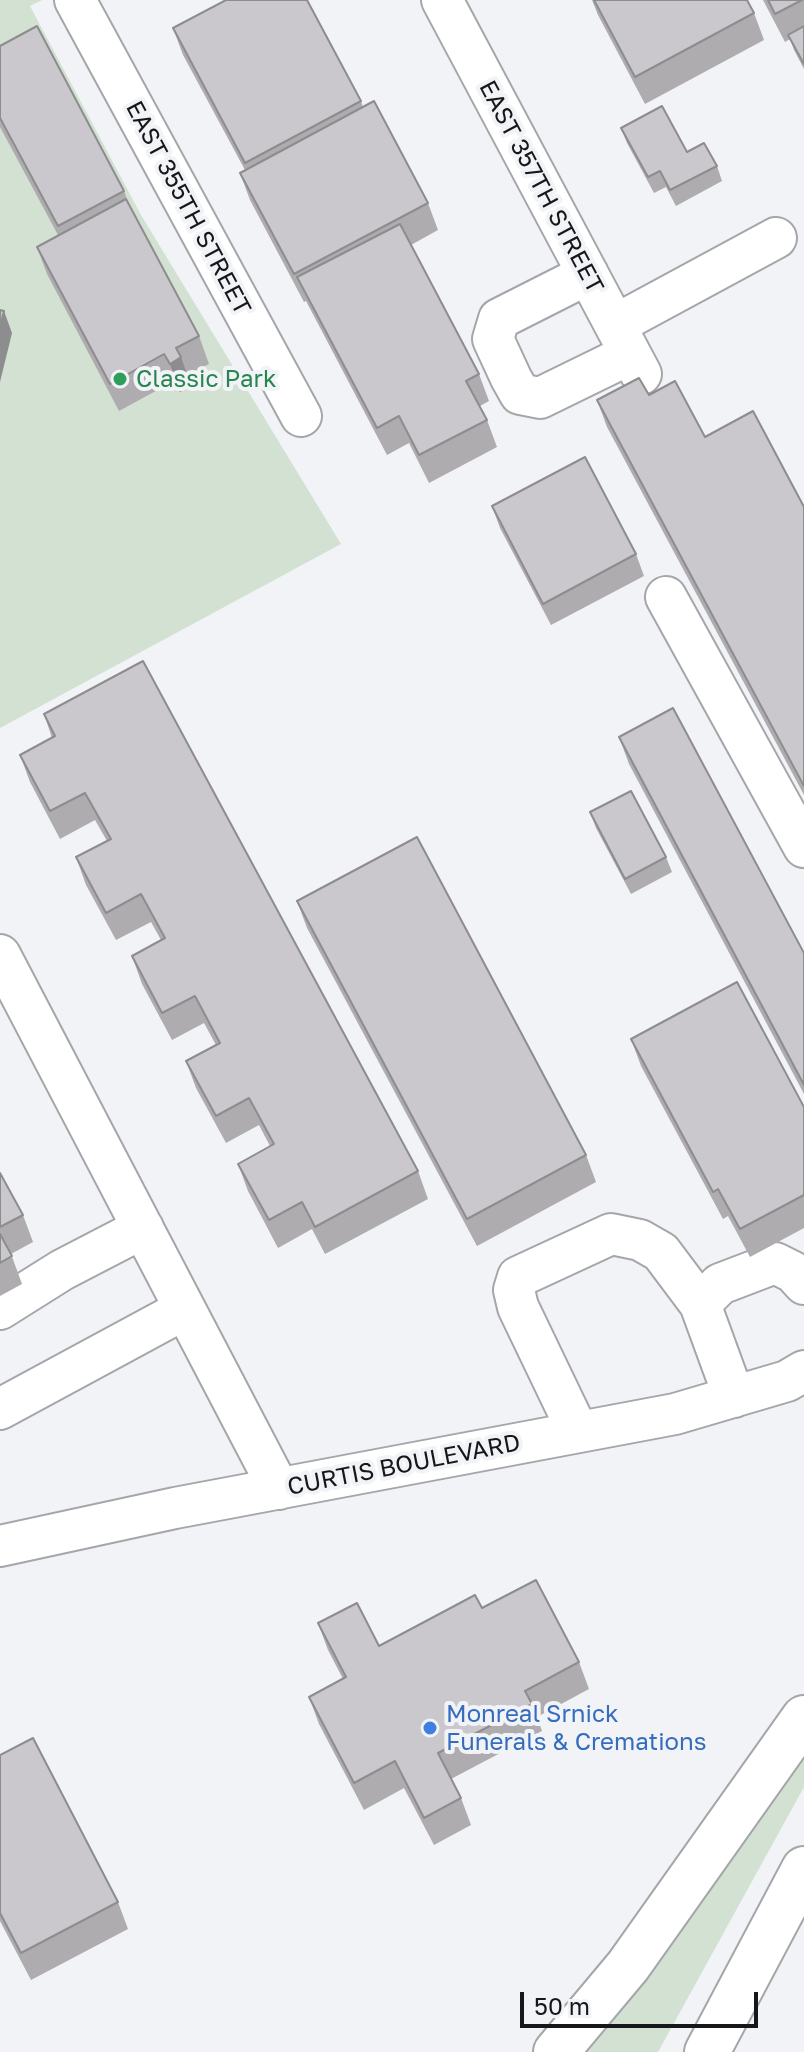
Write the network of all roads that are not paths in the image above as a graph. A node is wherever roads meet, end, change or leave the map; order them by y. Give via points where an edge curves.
1 (75, 0) edge
2 (442, 0) edge
3 (776, 238) dead end
4 (588, 274) junction
5 (629, 351) junction
6 (301, 416) dead end
7 (666, 597) dead end
8 (804, 847) edge
9 (0, 955) edge
10 (143, 1228) junction
11 (804, 1284) edge
12 (700, 1304) junction
13 (0, 1309) edge
14 (185, 1309) junction
15 (804, 1371) edge
16 (734, 1397) junction
17 (0, 1409) edge
18 (578, 1432) junction
19 (279, 1489) junction
20 (5, 1534) edge
21 (804, 1718) edge
22 (804, 1869) edge
23 (556, 2052) edge
24 (707, 2052) edge

1 - 6 street, EAST 355TH STREET
2 - 4 street, EAST 357TH STREET
3 - 5 street
4 - 5 street, EAST 357TH STREET
4 - 5 street via 499,319 493,339 511,378 520,394 540,398
7 - 8 street
9 - 10 street
10 - 13 street
10 - 14 street
11 - 12 street via 775,1263 720,1284
12 - 16 street
12 - 18 street via 661,1252 640,1240 611,1234 518,1277 518,1307
14 - 17 street
14 - 19 street
15 - 16 street, CURTIS BOULEVARD
16 - 18 street, CURTIS BOULEVARD
18 - 19 street, CURTIS BOULEVARD
19 - 20 street, CURTIS BOULEVARD
21 - 23 highway via 628,1966
22 - 24 highway

